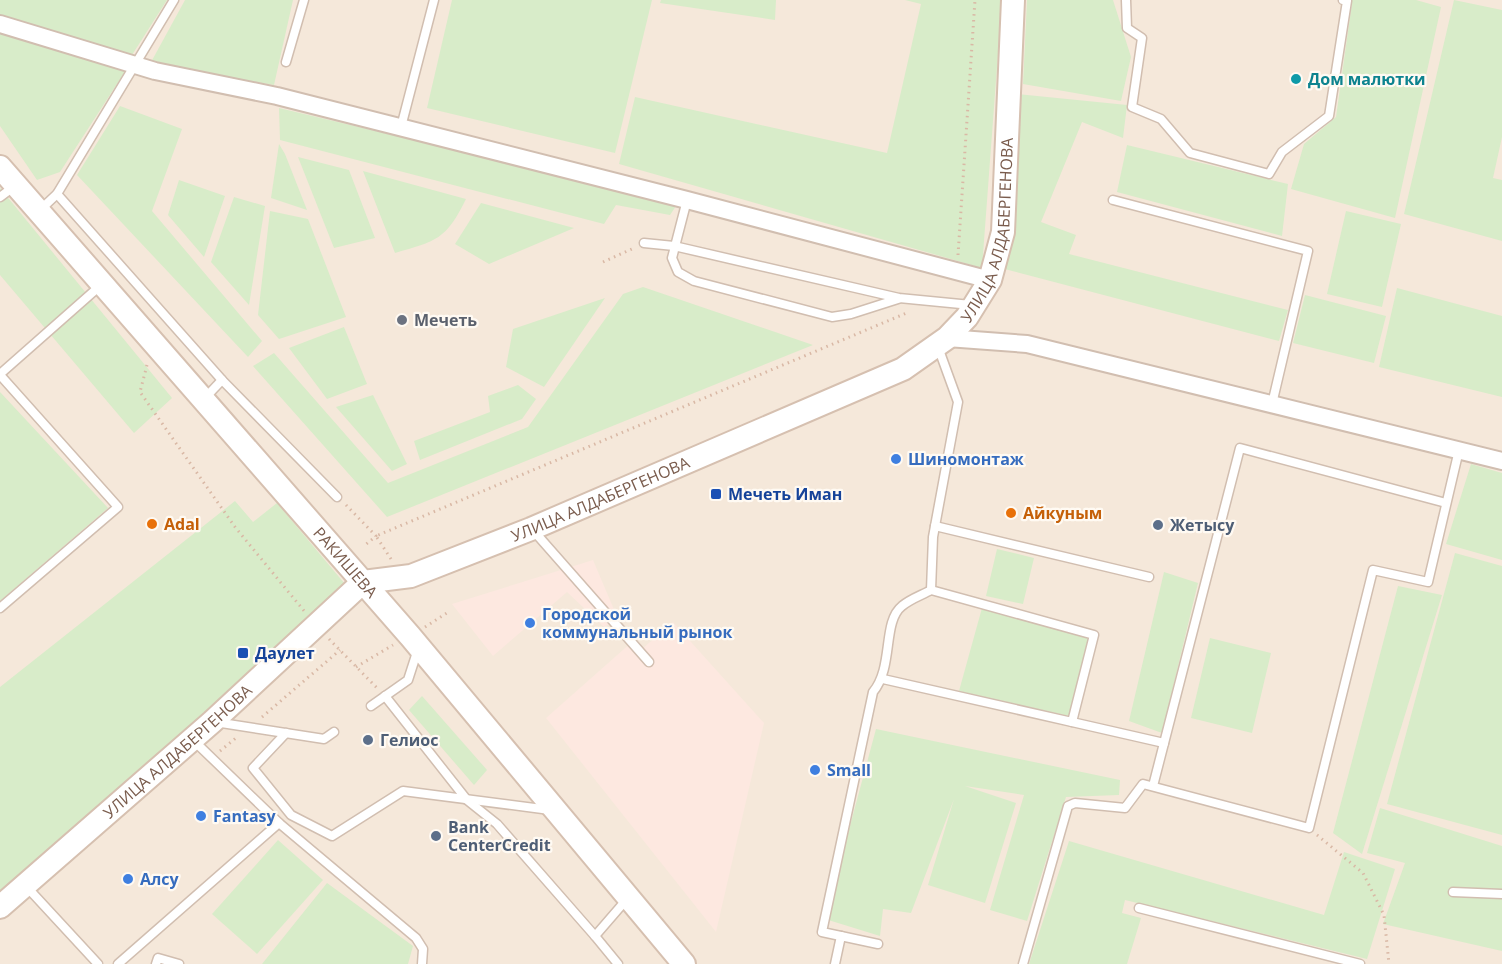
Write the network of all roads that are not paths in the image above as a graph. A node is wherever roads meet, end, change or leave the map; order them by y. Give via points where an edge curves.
1 (174, 0) edge
2 (304, 0) edge
3 (434, 0) edge
4 (1013, 0) edge
5 (1126, 0) edge
6 (1343, 0) edge
7 (0, 24) edge
8 (286, 62) dead end
9 (137, 64) junction
10 (401, 128) junction
11 (0, 167) edge
12 (8, 191) edge
13 (57, 194) junction
14 (687, 200) junction
15 (1113, 200) dead end
16 (39, 211) junction
17 (644, 243) road end
18 (674, 246) junction
19 (990, 280) junction
20 (102, 284) junction
21 (899, 298) junction
22 (974, 306) junction
23 (942, 341) junction
24 (0, 374) edge
25 (222, 381) junction
26 (204, 400) junction
27 (1272, 404) junction
28 (1458, 450) junction
29 (1502, 461) edge
30 (337, 497) road end
31 (1446, 503) junction
32 (935, 526) junction
33 (531, 529) junction
34 (1149, 578) dead end
35 (363, 582) junction
36 (931, 590) junction
37 (0, 608) edge
38 (419, 648) junction
39 (649, 662) dead end
40 (883, 680) junction
41 (385, 696) junction
42 (371, 706) dead end
43 (212, 722) junction
44 (1072, 722) junction
45 (334, 732) dead end
46 (286, 733) junction
47 (192, 739) junction
48 (1164, 743) junction
49 (1153, 786) junction
50 (467, 800) junction
51 (555, 811) junction
52 (279, 823) junction
53 (25, 885) junction
54 (1453, 892) dead end
55 (1502, 894) edge
56 (628, 898) junction
57 (0, 907) edge
58 (1139, 908) dead end
59 (595, 936) junction
60 (842, 936) junction
61 (878, 944) dead end
62 (98, 964) edge
63 (118, 964) edge
64 (156, 964) edge
65 (179, 964) edge
66 (422, 964) edge
67 (618, 964) edge
68 (684, 964) edge
69 (835, 964) edge
70 (1023, 964) edge
71 (1360, 964) edge

1 - 9 lane
2 - 8 lane
3 - 10 lane
4 - 19 street, УЛИЦА АЛДАБЕРГЕНОВА via 1003,232
5 - 6 lane via 1126,28 1142,38 1132,107 1161,119 1190,153 1269,174 1282,152 1329,116 1347,1
7 - 9 street
9 - 10 street
9 - 13 lane
10 - 14 street
11 - 12 street, РАКИШЕВА
12 - 16 street, РАКИШЕВА
13 - 16 lane
13 - 25 lane
14 - 18 lane
14 - 19 street
15 - 27 lane via 1308,251
16 - 20 street, РАКИШЕВА
17 - 18 lane
18 - 21 lane
18 - 21 lane via 675,267 694,281 823,316 840,317
19 - 22 street, УЛИЦА АЛДАБЕРГЕНОВА
20 - 24 lane
20 - 26 street, РАКИШЕВА
21 - 22 lane
22 - 23 street, УЛИЦА АЛДАБЕРГЕНОВА
23 - 27 street via 1027,344
23 - 32 lane via 958,402
23 - 33 street, УЛИЦА АЛДАБЕРГЕНОВА via 903,369
24 - 37 lane via 118,507
25 - 26 lane
25 - 30 lane
26 - 35 street, РАКИШЕВА
27 - 28 street
28 - 29 street
28 - 31 lane
31 - 48 lane via 1240,448
31 - 49 lane via 1428,582 1373,570 1309,828
32 - 34 lane
32 - 36 lane
33 - 35 street, УЛИЦА АЛДАБЕРГЕНОВА via 404,577
33 - 39 lane
35 - 38 street, РАКИШЕВА
35 - 43 street, УЛИЦА АЛДАБЕРГЕНОВА
36 - 40 lane via 902,606 895,615
36 - 44 lane via 1094,634
38 - 41 lane via 408,680
38 - 51 street, РАКИШЕВА
40 - 44 lane
40 - 60 lane via 873,692 822,932
41 - 42 lane
41 - 50 lane
43 - 46 lane
43 - 47 street, УЛИЦА АЛДАБЕРГЕНОВА
44 - 48 lane
45 - 46 lane via 324,739
46 - 50 lane via 253,768 291,814 332,836 403,791
47 - 52 lane
47 - 53 street, УЛИЦА АЛДАБЕРГЕНОВА
48 - 49 lane
49 - 70 lane via 1138,786 1125,807 1075,803 1068,806
50 - 51 lane
50 - 59 lane via 497,824
51 - 56 street, РАКИШЕВА
52 - 63 lane
52 - 66 lane via 416,938 423,949
53 - 57 street, УЛИЦА АЛДАБЕРГЕНОВА
53 - 62 lane
54 - 55 lane
56 - 59 lane
56 - 68 street, РАКИШЕВА
58 - 71 lane
59 - 67 lane
60 - 61 lane
60 - 69 lane
64 - 65 lane via 158,958

